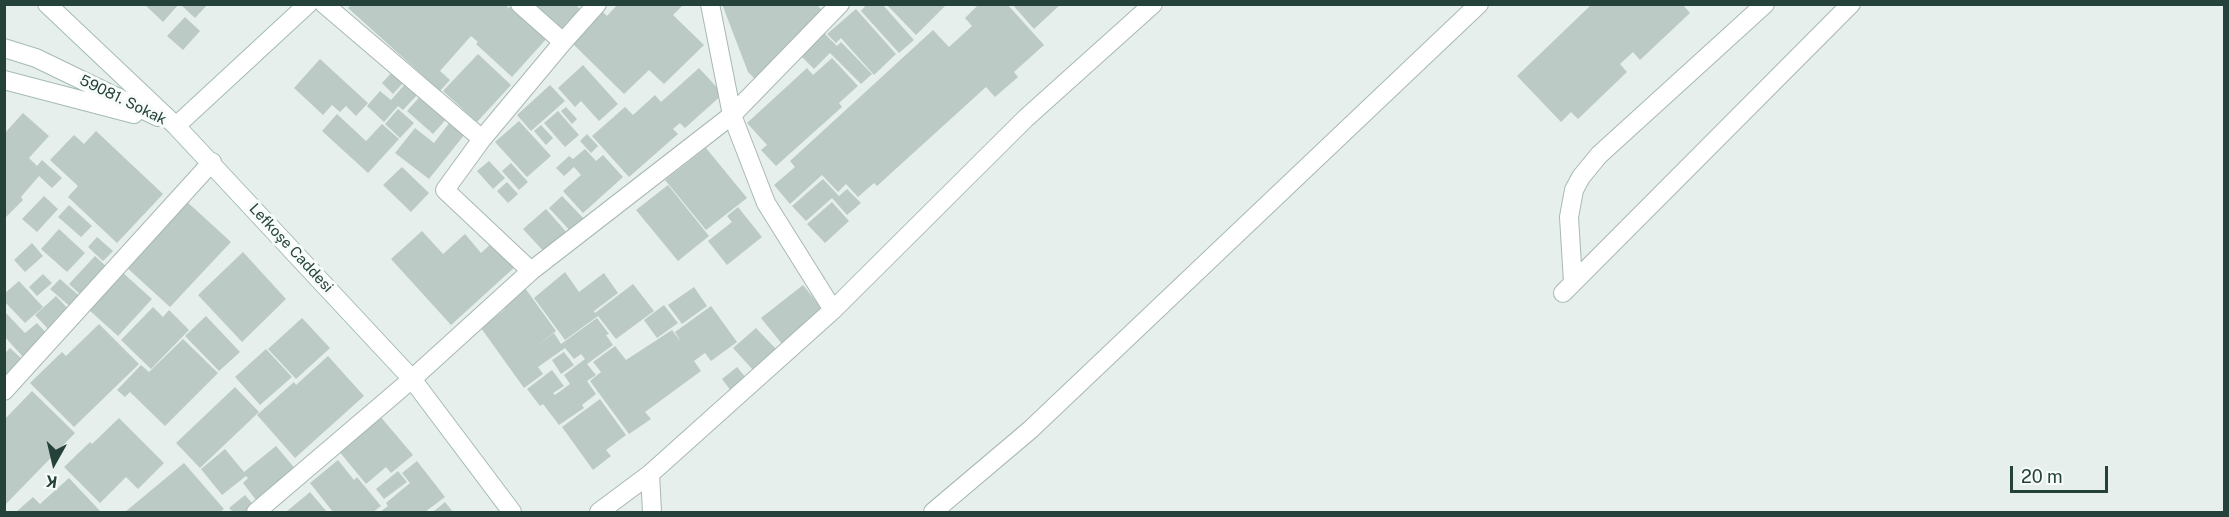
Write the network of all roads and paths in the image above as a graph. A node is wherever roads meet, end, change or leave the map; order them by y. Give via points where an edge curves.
1 (47, 4) edge
2 (308, 4) edge
3 (324, 4) edge
4 (520, 4) edge
5 (597, 4) edge
6 (710, 4) edge
7 (840, 4) edge
8 (1153, 4) edge
9 (1479, 4) edge
10 (1765, 4) edge
11 (1851, 4) edge
12 (562, 42) junction
13 (4, 48) edge
14 (4, 80) edge
15 (732, 114) junction
16 (176, 126) junction
17 (482, 139) junction
18 (212, 162) junction
19 (531, 271) junction
20 (833, 310) junction
21 (412, 379) junction
22 (4, 391) edge
23 (650, 474) junction
24 (256, 513) edge
25 (512, 513) edge
26 (599, 513) edge
27 (652, 513) edge
28 (933, 513) edge

1 - 16 street, Lefkoşe Caddesi
2 - 16 street
3 - 17 street
4 - 12 street
5 - 12 street
6 - 15 street
7 - 15 street
8 - 20 street via 1026,118
9 - 28 street via 1030,430
10 - 11 street via 1594,160 1581,177 1570,210 1568,288
12 - 17 street
13 - 16 street, 59081. Sokak via 36,58
14 - 16 street, 59081. Sokak
15 - 19 street
15 - 20 street via 766,203
16 - 18 street, Lefkoşe Caddesi
17 - 19 street via 445,189
18 - 21 street, Lefkoşe Caddesi
18 - 22 street
19 - 21 street
20 - 23 street
21 - 24 street
21 - 25 street, Lefkoşe Caddesi
23 - 26 street
23 - 27 street

